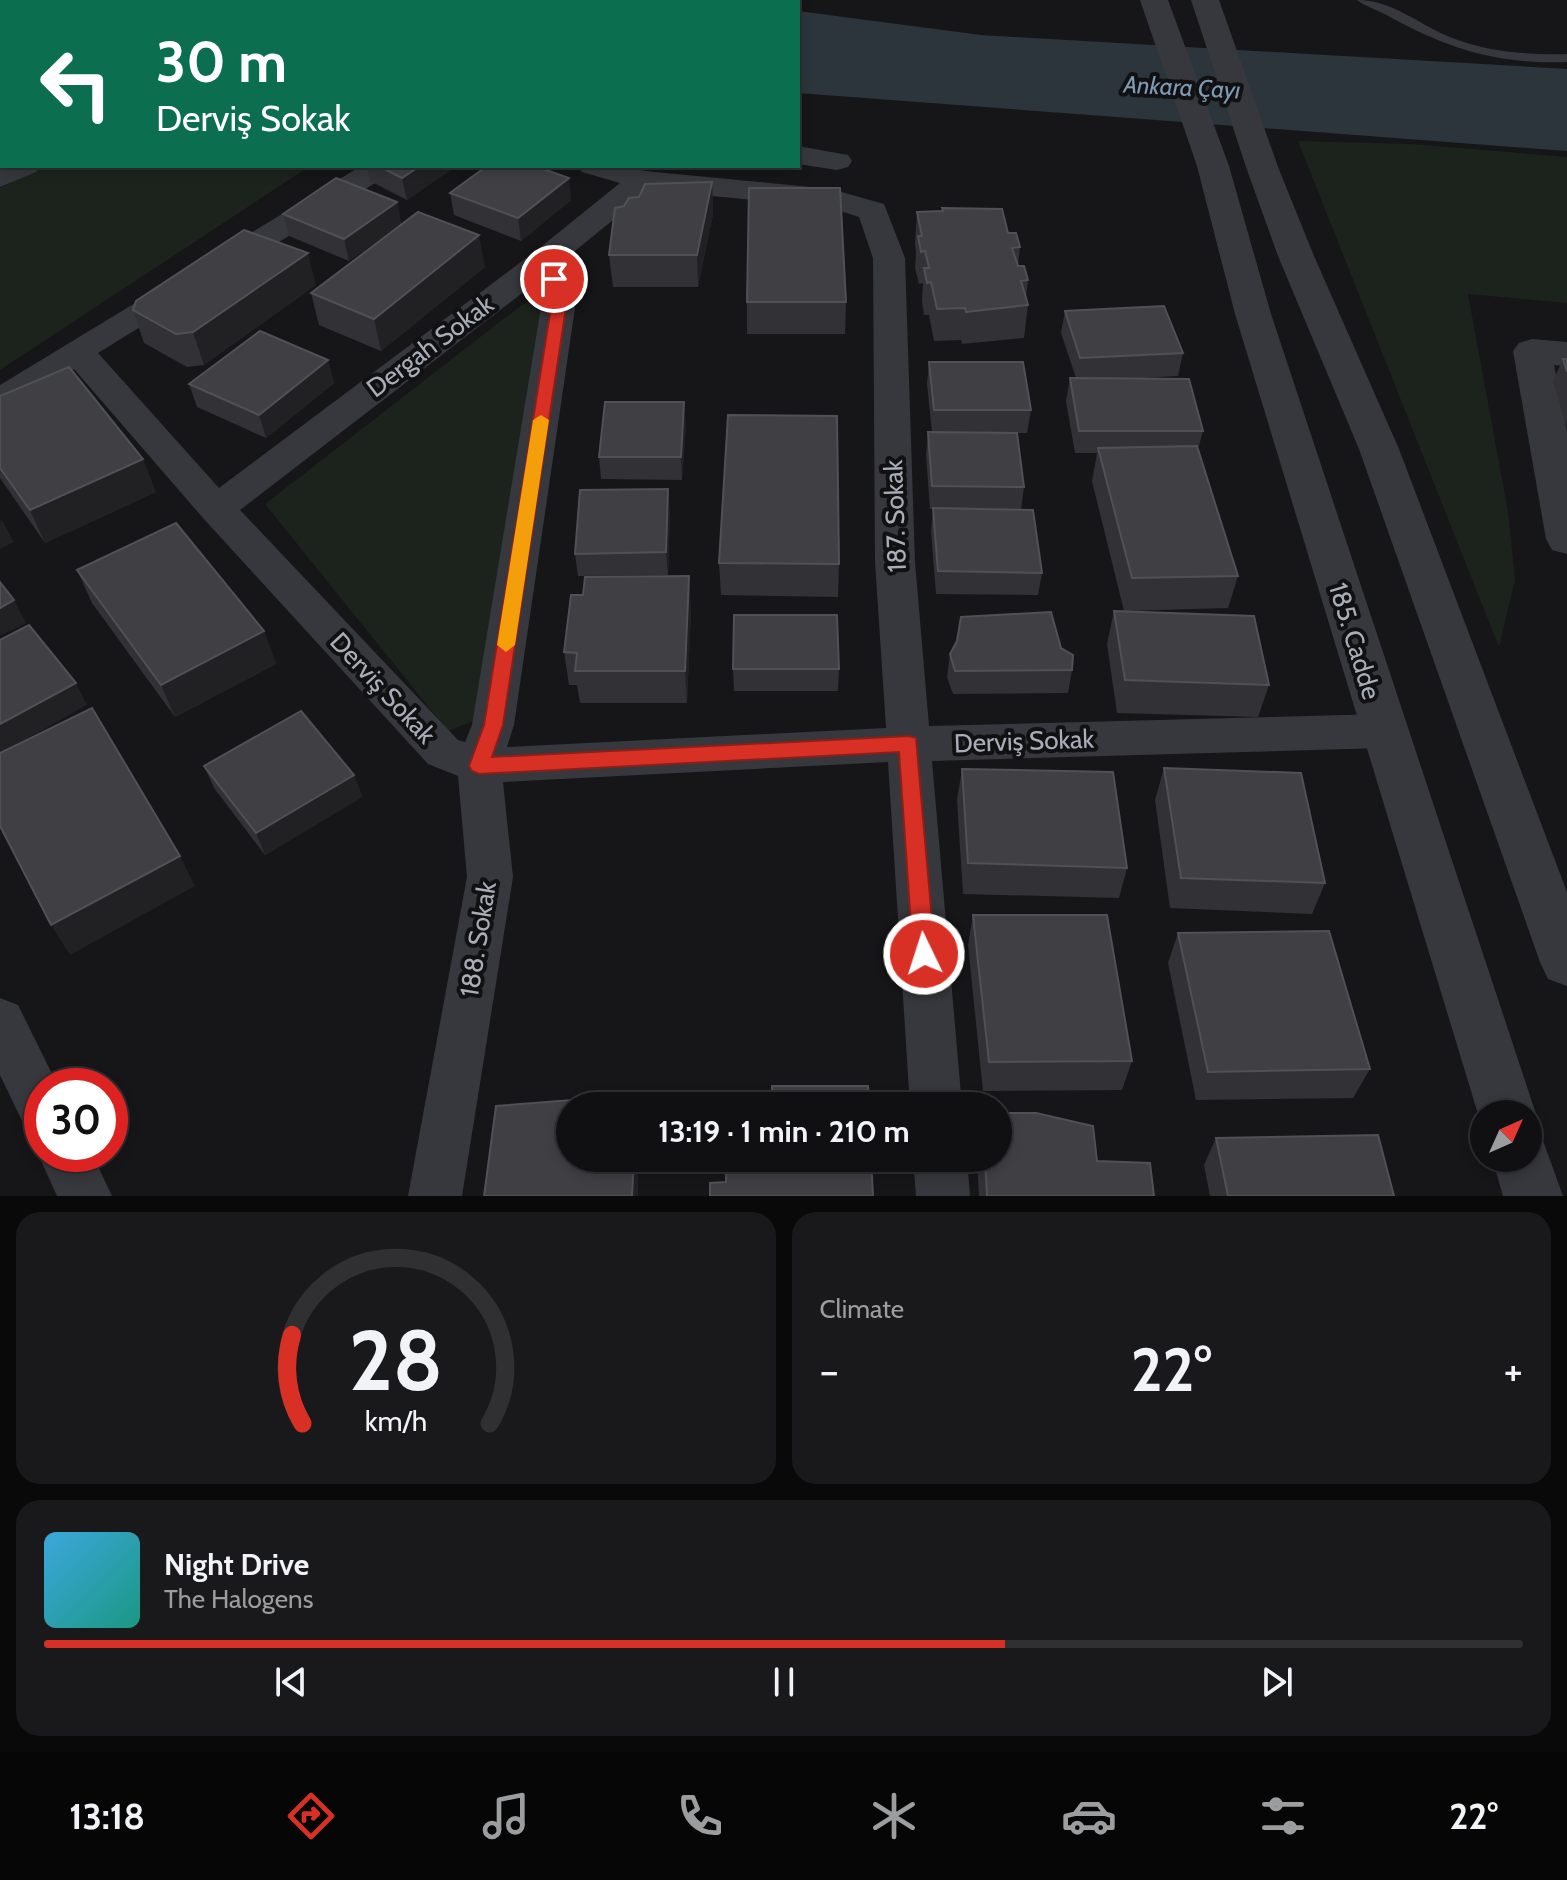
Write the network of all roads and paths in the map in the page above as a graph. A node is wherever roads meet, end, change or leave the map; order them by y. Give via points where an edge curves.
1 (1364, 0) edge
2 (1158, 11) edge
3 (1209, 13) edge
4 (1567, 58) edge
5 (800, 155) edge
6 (837, 161) dead end
7 (21, 168) edge
8 (600, 168) edge
9 (360, 170) edge
10 (0, 178) edge
11 (643, 180) junction
12 (548, 257) junction
13 (77, 351) junction
14 (1567, 354) edge
15 (0, 401) edge
16 (216, 509) junction
17 (1567, 539) edge
18 (1383, 731) junction
19 (909, 744) junction
20 (479, 766) junction
21 (1565, 951) edge
22 (0, 1021) edge
23 (24, 1071) edge
24 (935, 1092) edge
25 (1502, 1100) edge
26 (73, 1172) edge
27 (941, 1172) edge
28 (1525, 1172) edge
29 (85, 1196) edge
30 (435, 1196) edge
31 (943, 1196) edge
32 (1533, 1196) edge

1 - 4 lane via 1472,50 1525,60
2 - 18 street, 185. Cadde via 1213,166 1253,314
3 - 21 street via 1262,167 1379,449
5 - 6 street
7 - 10 street
8 - 11 street, 187. Sokak
9 - 13 street
11 - 12 street, Dergah Sokak
11 - 19 street, 187. Sokak via 831,198 873,211 889,258 895,562
12 - 16 street, Dergah Sokak
12 - 20 street, 188. Sokak via 559,301 493,725
13 - 15 street
13 - 16 street, Derviş Sokak
14 - 17 street via 1532,351
16 - 20 street, Derviş Sokak via 443,752
18 - 19 street, Derviş Sokak
18 - 25 street, 185. Cadde
19 - 20 street, Derviş Sokak
19 - 24 street, 187. Sokak
20 - 30 street, 188. Sokak via 490,877
22 - 23 street
26 - 29 street
27 - 31 street
28 - 32 street

